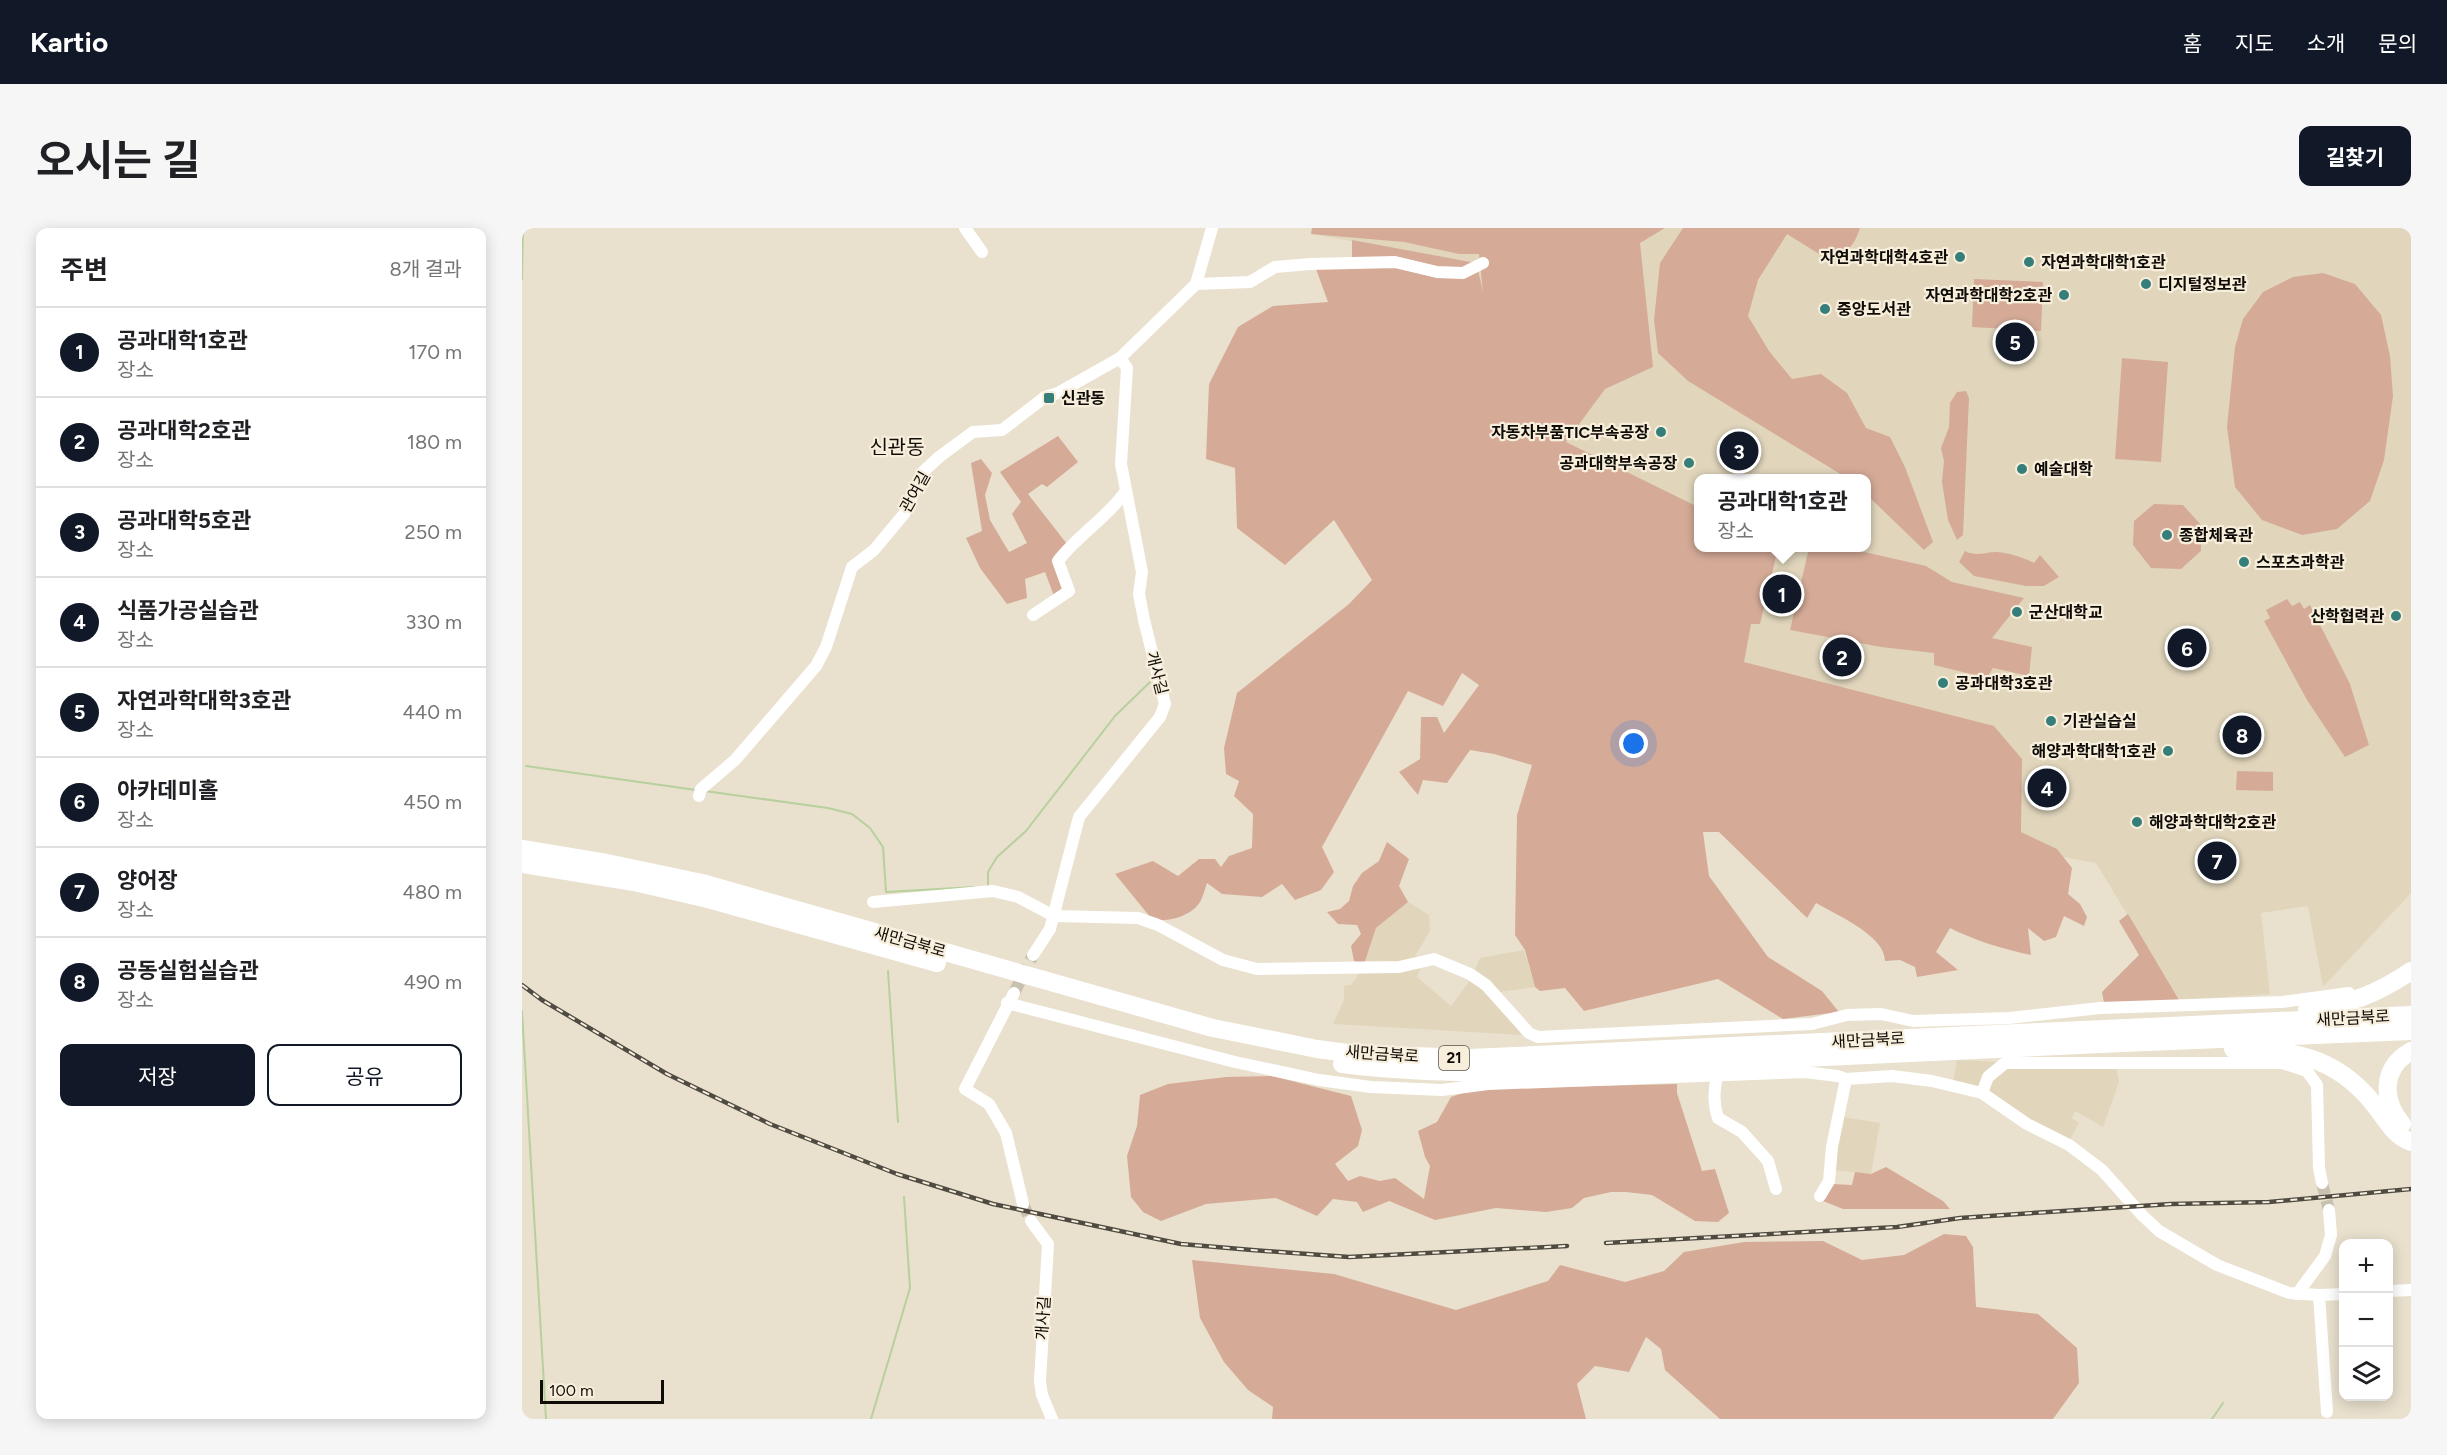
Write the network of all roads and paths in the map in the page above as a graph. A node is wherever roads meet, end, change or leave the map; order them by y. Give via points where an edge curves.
1 (965, 228) edge
2 (1212, 228) edge
3 (982, 252) dead end
4 (1483, 263) dead end
5 (1196, 285) junction
6 (1120, 358) junction
7 (1126, 491) junction
8 (1033, 615) dead end
9 (700, 793) dead end
10 (522, 849) edge
11 (522, 864) edge
12 (873, 902) dead end
13 (1054, 916) junction
14 (1033, 955) tunnel mouth
15 (2411, 971) edge
16 (2356, 996) junction
17 (2411, 1015) edge
18 (2154, 1027) junction
19 (2411, 1031) edge
20 (2115, 1043) junction
21 (2411, 1051) edge
22 (1717, 1076) junction
23 (1846, 1079) junction
24 (1983, 1094) junction
25 (2411, 1130) edge
26 (2411, 1142) edge
27 (2322, 1182) tunnel mouth
28 (1776, 1189) dead end
29 (1820, 1196) dead end
30 (1023, 1204) tunnel mouth
31 (2329, 1210) tunnel mouth
32 (1031, 1221) tunnel mouth
33 (2411, 1290) edge
34 (2393, 1292) edge
35 (2297, 1293) junction
36 (2339, 1294) edge
37 (2319, 1295) junction
38 (2327, 1412) dead end
39 (1052, 1419) edge

1 - 3 street
2 - 5 street
4 - 5 street via 1463,273 1437,272 1395,262 1310,264 1275,267 1250,282
5 - 6 street, 관여길
6 - 7 street, 개사길 via 1127,368 1121,464
6 - 9 street, 관여길 via 1045,397 1002,430 973,432 923,472 904,514 874,550 852,567 816,666 735,760
7 - 8 street via 1117,505 1058,561 1069,591
7 - 13 street, 개사길 via 1142,572 1140,602 1165,704 1161,717 1079,817
10 - 18 highway, 새만금북로 / 21 via 702,883 1213,1028 1356,1054 1468,1058
11 - 20 highway, 새만금북로 / 21 via 634,882 708,899 1209,1039 1315,1061 1391,1070 1514,1072
12 - 13 street via 993,891 1018,897
13 - 14 street, 개사길
13 - 16 street via 1138,918 1223,960 1257,969 1399,967 1434,959 1486,985 1529,1033 1538,1037 1812,1024 1847,1015 1881,1014 1913,1021 2009,1018 2100,1008
15 - 16 highway via 2392,984
16 - 18 highway via 2335,1006 2215,1015
17 - 18 highway, 새만금북로 / 21
19 - 20 highway, 새만금북로 / 21
20 - 26 highway via 2154,1049 2276,1050 2299,1054 2344,1075 2360,1088 2395,1132
21 - 25 highway via 2395,1065 2388,1078 2387,1094 2394,1114
22 - 23 street via 1804,1072
22 - 28 street via 1713,1093 1718,1118 1742,1132 1768,1161
22 - 30 street via 1488,1084 1442,1090 1371,1087 1235,1062 1010,998 965,1089 989,1104 1006,1133
23 - 24 street via 1892,1076
23 - 29 street via 1829,1181
24 - 27 street via 1988,1077 2005,1064 2282,1062 2307,1071 2317,1085
24 - 35 street via 2027,1124 2069,1145 2102,1170 2159,1231 2217,1265
31 - 35 street via 2331,1235 2325,1256
32 - 39 street, 개사길 via 1048,1244 1040,1381
33 - 34 street
35 - 37 street
36 - 37 street
37 - 38 street

